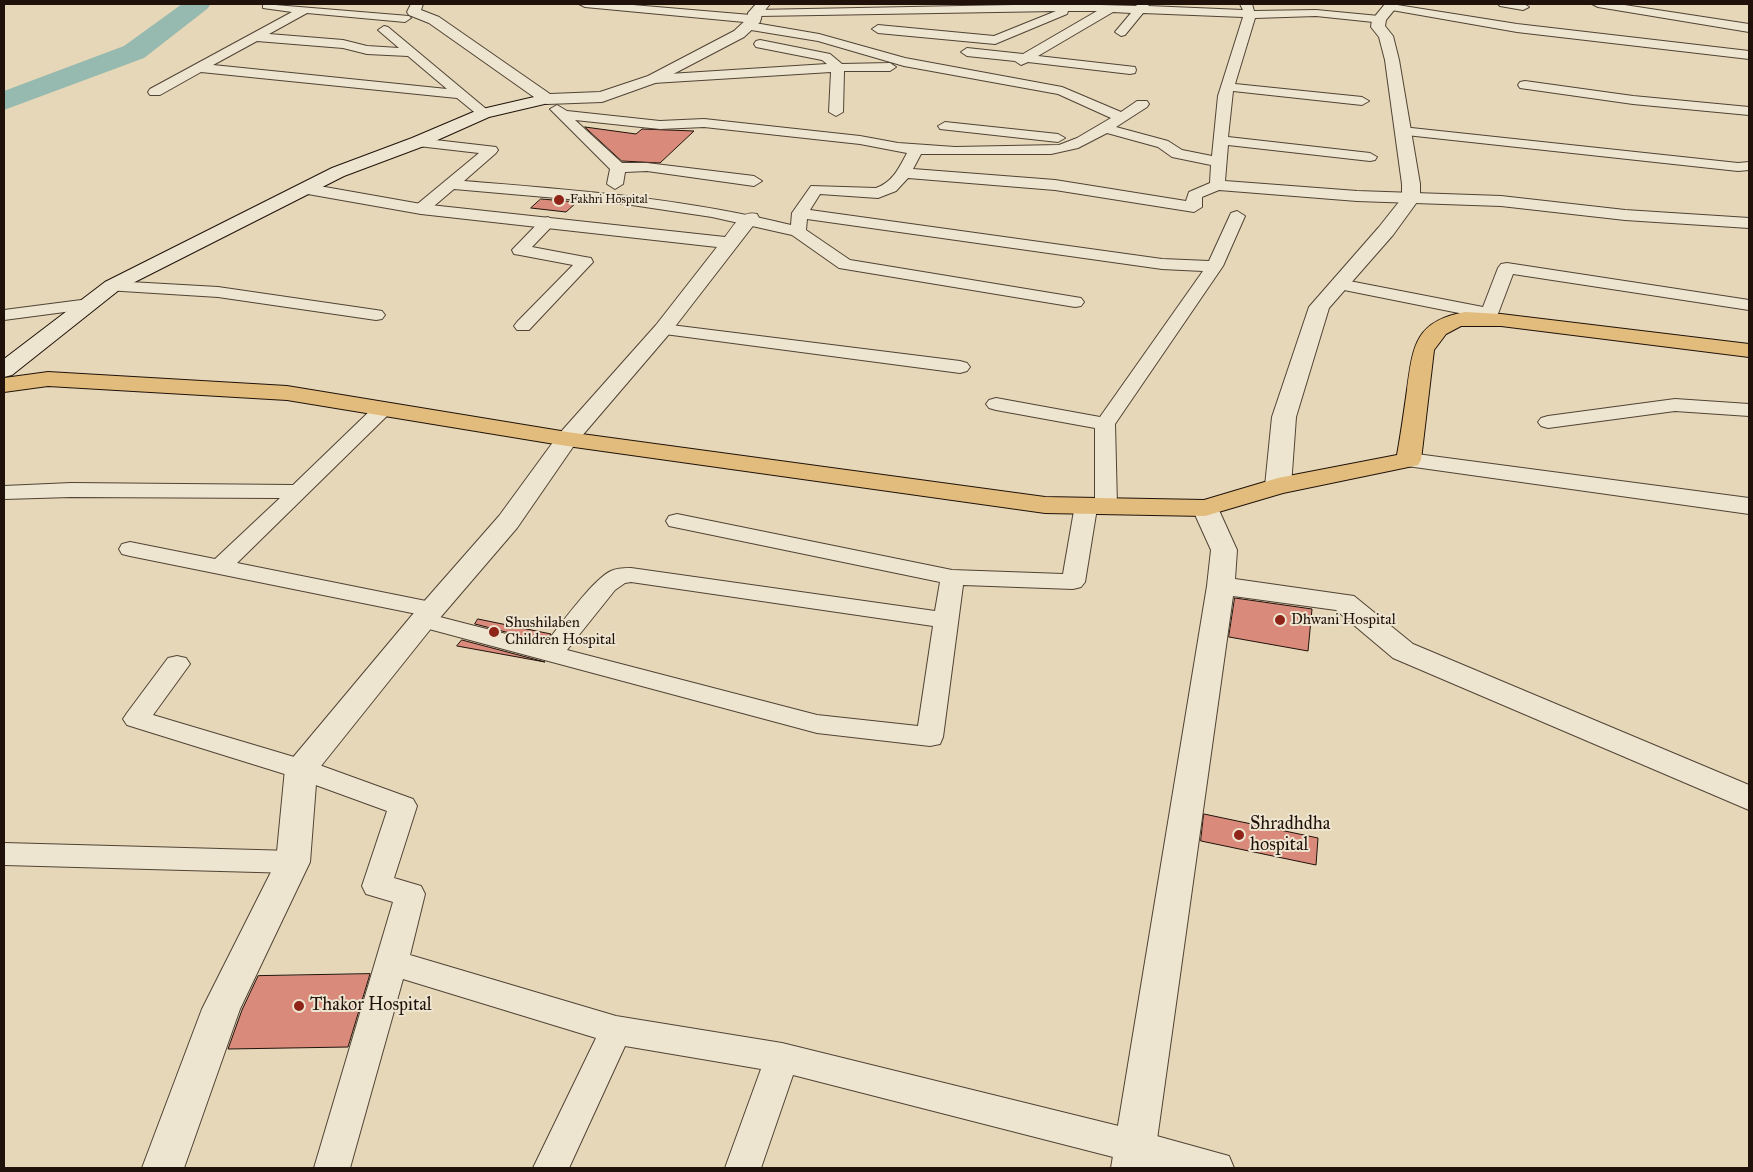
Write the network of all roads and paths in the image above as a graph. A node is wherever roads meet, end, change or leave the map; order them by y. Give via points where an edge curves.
1 (585, 4) edge
2 (1504, 4) edge
3 (1598, 4) edge
4 (619, 5) edge
5 (267, 6) dead end
6 (1113, 6) edge
7 (904, 7) edge
8 (1076, 7) junction
9 (1142, 7) edge
10 (1523, 7) dead end
11 (306, 9) junction
12 (1248, 9) edge
13 (1387, 10) edge
14 (412, 11) edge
15 (756, 16) edge
16 (878, 28) dead end
17 (1749, 28) edge
18 (384, 30) junction
19 (1122, 32) dead end
20 (255, 37) junction
21 (731, 38) junction
22 (356, 47) junction
23 (959, 51) dead end
24 (412, 53) junction
25 (1749, 55) edge
26 (340, 58) dead end
27 (1024, 59) junction
28 (838, 67) junction
29 (199, 68) junction
30 (322, 68) dead end
31 (932, 68) junction
32 (1130, 70) dead end
33 (306, 78) junction
34 (990, 78) junction
35 (653, 79) junction
36 (1525, 86) dead end
37 (1228, 87) junction
38 (980, 88) dead end
39 (155, 92) dead end
40 (461, 94) junction
41 (547, 99) junction
42 (1362, 101) dead end
43 (1142, 104) dead end
44 (1749, 111) edge
45 (836, 112) dead end
46 (484, 113) junction
47 (563, 115) junction
48 (1121, 118) junction
49 (945, 126) dead end
50 (1104, 128) junction
51 (1402, 131) junction
52 (1082, 140) junction
53 (1221, 140) junction
54 (418, 142) junction
55 (916, 149) junction
56 (994, 152) junction
57 (1370, 157) dead end
58 (1219, 162) junction
59 (1749, 166) edge
60 (618, 168) junction
61 (904, 173) junction
62 (997, 180) junction
63 (754, 181) dead end
64 (450, 184) junction
65 (1217, 185) junction
66 (308, 188) junction
67 (611, 198) junction
68 (1411, 198) junction
69 (421, 209) junction
70 (800, 213) junction
71 (1237, 216) dead end
72 (750, 218) junction
73 (548, 222) junction
74 (1749, 223) edge
75 (798, 232) junction
76 (731, 243) junction
77 (1215, 266) junction
78 (1339, 284) junction
79 (112, 286) junction
80 (1075, 302) dead end
81 (89, 304) junction
82 (1749, 305) edge
83 (4, 315) edge
84 (376, 315) dead end
85 (1488, 316) junction
86 (524, 326) dead end
87 (663, 329) junction
88 (1749, 351) edge
89 (960, 367) dead end
90 (4, 370) edge
91 (4, 385) edge
92 (996, 404) dead end
93 (383, 408) junction
94 (1749, 410) edge
95 (1548, 422) dead end
96 (1105, 424) junction
97 (567, 439) junction
98 (1409, 460) junction
99 (1278, 486) junction
100 (299, 492) junction
101 (4, 493) edge
102 (1096, 506) junction
103 (1749, 506) edge
104 (1205, 508) junction
105 (678, 521) dead end
106 (130, 549) dead end
107 (220, 567) junction
108 (952, 577) junction
109 (1220, 586) junction
110 (428, 614) junction
111 (946, 620) junction
112 (550, 653) junction
113 (177, 664) dead end
114 (301, 769) junction
115 (1749, 798) edge
116 (4, 854) edge
117 (293, 862) junction
118 (392, 962) junction
119 (616, 1030) junction
120 (782, 1058) junction
121 (1134, 1157) edge
122 (163, 1168) edge
123 (332, 1168) edge
124 (550, 1168) edge
125 (743, 1168) edge
126 (1216, 1168) edge

1 - 4 street
2 - 10 street
3 - 17 street
4 - 15 street
5 - 11 street
6 - 8 street
6 - 9 street
6 - 27 street
7 - 8 street
7 - 15 street
8 - 16 street via 995,40
9 - 12 street
9 - 19 street
11 - 14 street
11 - 20 street
12 - 13 street via 1316,12
12 - 37 street
13 - 25 street
13 - 51 street via 1378,27 1386,36 1392,60
14 - 18 street
14 - 41 street via 434,20
15 - 21 street
15 - 31 street via 819,38
18 - 22 street
18 - 24 street
20 - 22 street
20 - 29 street
21 - 28 street via 826,57
21 - 35 street
22 - 24 street
22 - 26 street
23 - 27 street
24 - 40 street
27 - 32 street
27 - 34 street
28 - 31 street
28 - 35 street
28 - 45 street
29 - 33 street
29 - 39 street
30 - 33 street
31 - 34 street
33 - 40 street
34 - 38 street
34 - 48 street via 1062,91
35 - 41 street via 602,96
36 - 44 street
37 - 42 street
37 - 53 street
40 - 46 street
41 - 46 street
41 - 47 street
43 - 48 street
46 - 54 street
47 - 55 street via 660,125 704,123
47 - 60 street
48 - 50 street
49 - 52 street
50 - 52 street
50 - 58 street via 1163,144 1177,154
51 - 59 street
51 - 68 street
52 - 56 street via 1071,146 1036,151
53 - 57 street
53 - 58 street
54 - 64 street via 491,150
54 - 66 street via 338,172
55 - 56 street via 949,153
55 - 61 street
56 - 62 street
58 - 65 street
60 - 63 street via 647,167
60 - 67 street
61 - 62 street
61 - 70 street via 890,188 878,193 816,189
62 - 65 street via 1194,207 1194,195
64 - 67 street
64 - 69 street
65 - 68 street
66 - 69 street
66 - 79 street
67 - 72 street
68 - 74 street via 1501,201 1625,215
68 - 78 street
69 - 73 street
70 - 75 street
70 - 77 street via 1162,264
71 - 77 street
72 - 75 street
72 - 76 street
73 - 76 street
73 - 86 street via 520,250 585,262
75 - 80 street via 845,264
76 - 87 street
77 - 96 street
78 - 85 street
78 - 99 street via 1319,307 1284,417
79 - 81 street
79 - 84 street via 218,292
81 - 83 street
81 - 90 street
82 - 85 street via 1507,268
85 - 88 main road
85 - 98 main road via 1446,323 1432,334 1423,350
87 - 89 street
87 - 97 street
91 - 93 main road via 48,379 287,393
92 - 96 street
93 - 97 main road
93 - 100 street
94 - 95 street via 1675,405
96 - 102 street
97 - 102 main road via 1045,505
97 - 110 street via 508,522
98 - 99 main road
98 - 103 street
99 - 104 main road
100 - 101 street via 71,490
100 - 107 street
102 - 104 main road
102 - 108 street via 1073,582
104 - 109 street via 1224,550
105 - 108 street
106 - 107 street
107 - 110 street
108 - 111 street
109 - 115 street via 1344,602 1403,652
109 - 121 street
110 - 112 street
110 - 114 street
111 - 112 street via 631,575 619,576 607,584
111 - 112 street via 930,737 817,724
113 - 114 street via 136,719
114 - 117 street
114 - 118 street via 403,806 377,886 410,894
116 - 117 street
117 - 122 street via 221,1009
118 - 119 street
118 - 123 street
119 - 120 street
119 - 124 street
120 - 121 street
120 - 125 street
121 - 126 street

